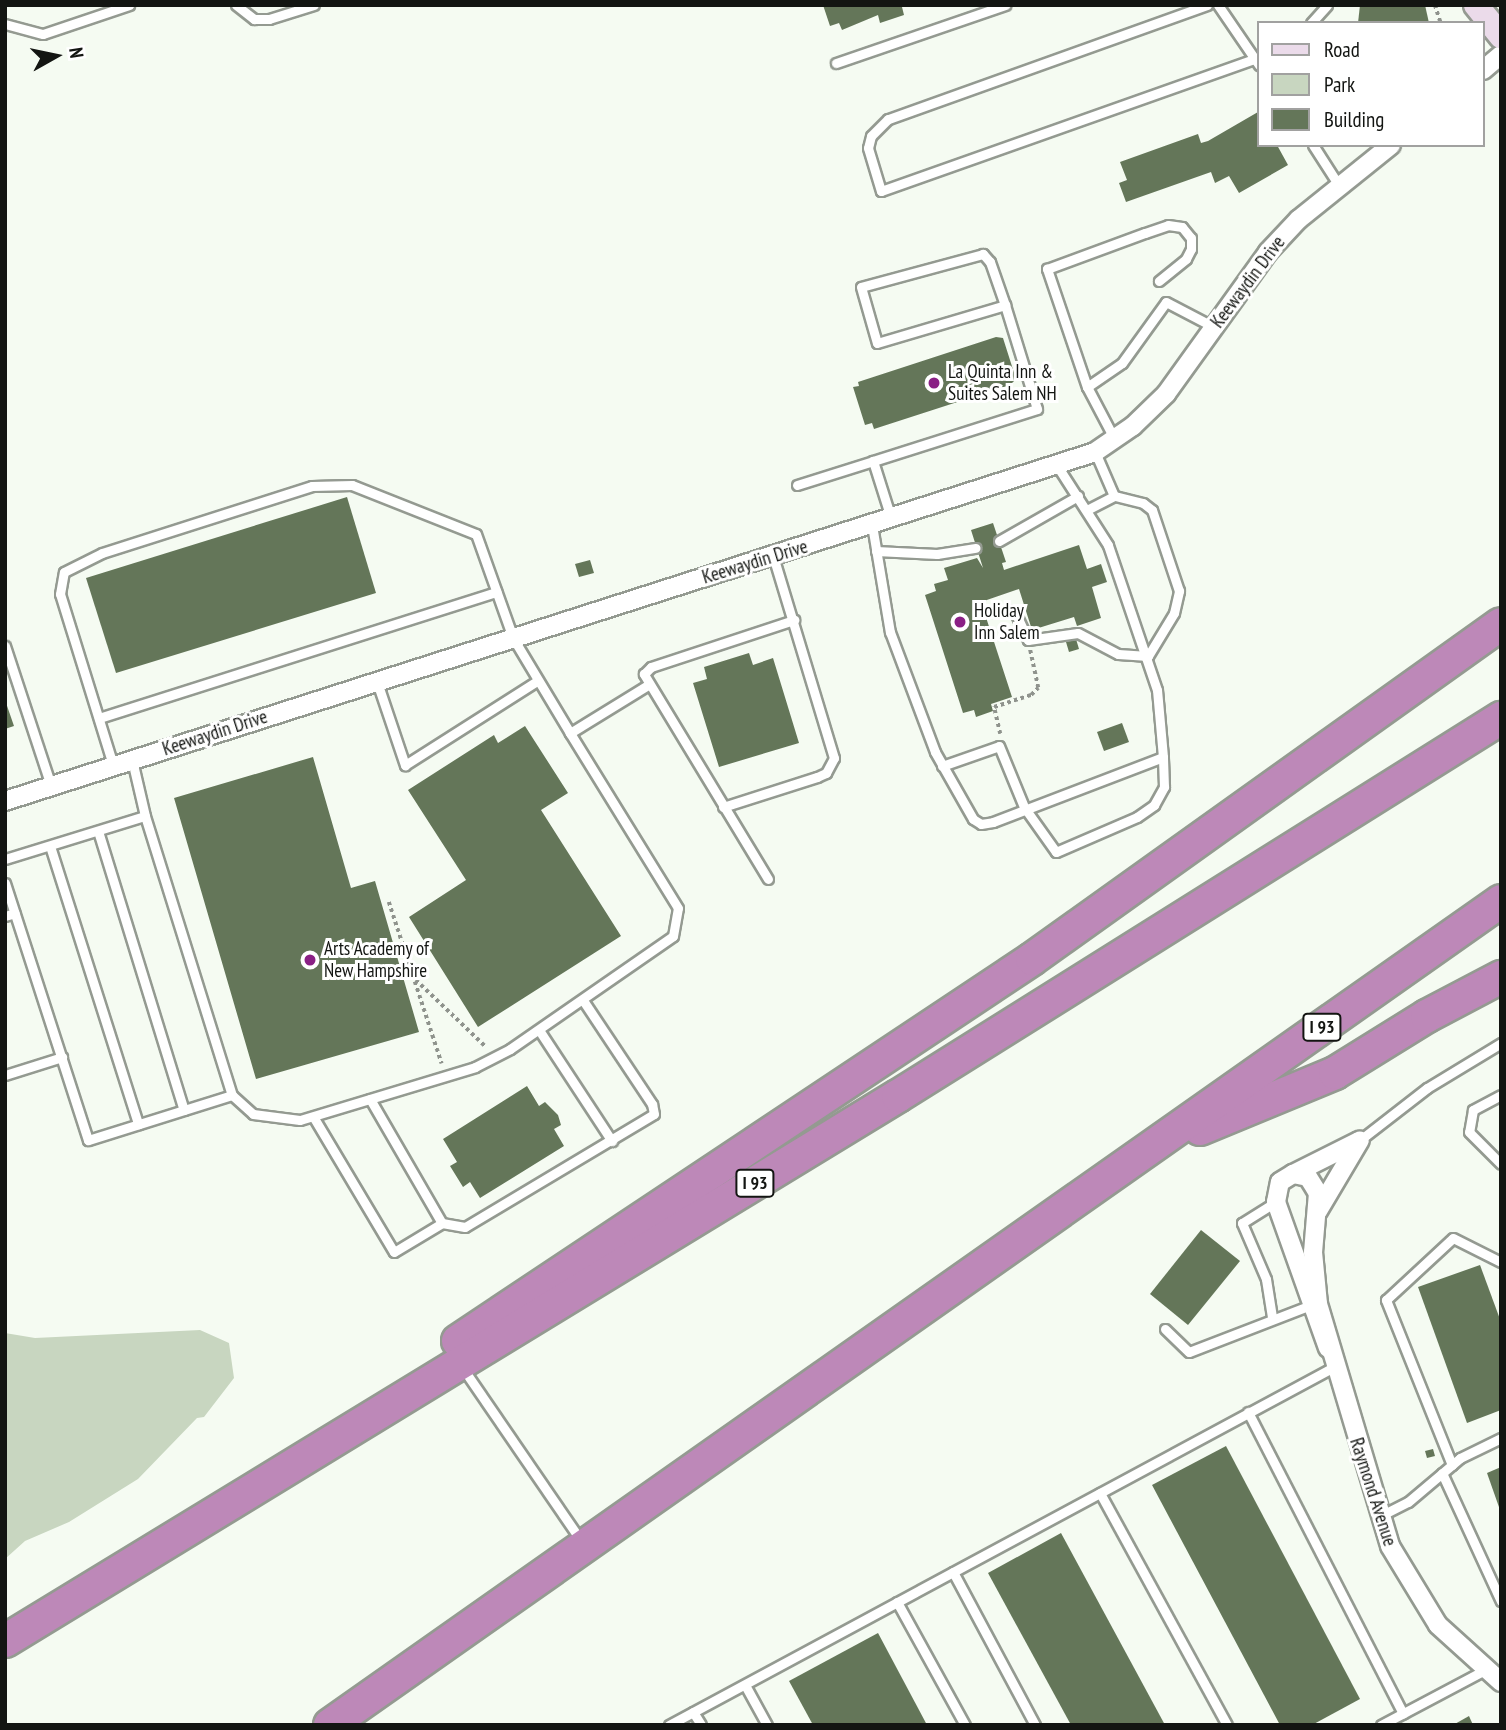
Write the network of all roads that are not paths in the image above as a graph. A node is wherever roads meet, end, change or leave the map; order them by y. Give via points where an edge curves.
1 (129, 5) edge
2 (236, 5) edge
3 (314, 5) edge
4 (1005, 5) edge
5 (1207, 5) edge
6 (1218, 5) edge
7 (1327, 5) edge
8 (1476, 5) edge
9 (1313, 21) edge
10 (5, 24) edge
11 (1501, 36) edge
12 (1501, 54) edge
13 (1258, 60) edge
14 (836, 63) dead end
15 (1485, 68) edge
16 (1313, 147) edge
17 (1389, 147) edge
18 (1339, 187) junction
19 (1159, 281) dead end
20 (1005, 305) junction
21 (1214, 327) junction
22 (1087, 387) junction
23 (1115, 440) junction
24 (1095, 452) junction
25 (873, 461) junction
26 (1058, 467) junction
27 (797, 485) dead end
28 (1078, 496) junction
29 (1114, 496) junction
30 (1087, 509) junction
31 (891, 520) junction
32 (872, 525) junction
33 (999, 541) dead end
34 (976, 548) dead end
35 (876, 551) junction
36 (773, 556) junction
37 (497, 592) junction
38 (1501, 606) edge
39 (1014, 610) dead end
40 (794, 620) junction
41 (1501, 624) edge
42 (513, 638) junction
43 (5, 646) edge
44 (1148, 656) junction
45 (1429, 671) junction
46 (537, 681) junction
47 (377, 682) junction
48 (648, 685) junction
49 (99, 718) junction
50 (1501, 718) edge
51 (570, 733) junction
52 (1163, 757) junction
53 (131, 759) junction
54 (113, 765) junction
55 (942, 766) junction
56 (51, 786) junction
57 (5, 801) edge
58 (723, 807) junction
59 (1024, 807) junction
60 (145, 816) junction
61 (98, 831) junction
62 (50, 845) junction
63 (5, 859) edge
64 (768, 879) dead end
65 (5, 883) edge
66 (1501, 901) edge
67 (15, 912) junction
68 (5, 916) edge
69 (1501, 977) edge
70 (583, 1000) junction
71 (539, 1030) junction
72 (1501, 1043) edge
73 (62, 1057) junction
74 (5, 1075) edge
75 (232, 1095) junction
76 (1501, 1095) edge
77 (370, 1099) junction
78 (184, 1110) junction
79 (314, 1118) junction
80 (138, 1124) junction
81 (1360, 1140) junction
82 (612, 1141) junction
83 (1144, 1152) junction
84 (1499, 1159) edge
85 (1293, 1174) junction
86 (1276, 1202) junction
87 (1318, 1211) junction
88 (442, 1223) junction
89 (1501, 1262) edge
90 (1311, 1305) junction
91 (1272, 1317) junction
92 (1165, 1329) dead end
93 (1328, 1348) junction
94 (459, 1363) junction
95 (1334, 1367) junction
96 (1248, 1412) junction
97 (1501, 1438) edge
98 (1452, 1465) junction
99 (1441, 1473) junction
100 (1100, 1493) junction
101 (1380, 1516) junction
102 (189, 1526) junction
103 (584, 1545) junction
104 (953, 1572) junction
105 (1501, 1601) edge
106 (897, 1602) junction
107 (5, 1641) edge
108 (1485, 1670) junction
109 (1501, 1682) edge
110 (745, 1685) junction
111 (693, 1712) junction
112 (1403, 1714) junction
113 (330, 1725) edge
114 (669, 1725) edge
115 (701, 1725) edge
116 (767, 1725) edge
117 (965, 1725) edge
118 (1035, 1725) edge
119 (1227, 1725) edge
120 (1381, 1725) edge

1 - 10 lane via 43,34
2 - 3 lane via 254,19 269,19
4 - 14 lane
5 - 13 lane via 888,118 871,136 868,148 881,191
6 - 13 lane
7 - 9 lane
8 - 11 main road
12 - 15 street
16 - 18 lane
17 - 18 street, Keewaydin Drive
18 - 21 street, Keewaydin Drive via 1268,252
19 - 22 lane via 1186,259 1191,249 1191,238 1182,227 1156,229 1047,269
20 - 20 lane via 983,254 861,287 877,343
20 - 25 lane via 1037,409
21 - 22 lane via 1166,302 1122,363
21 - 23 street, Keewaydin Drive via 1166,394
22 - 23 lane
23 - 24 street, Keewaydin Drive
24 - 26 street, Keewaydin Drive
24 - 29 lane
25 - 27 lane
25 - 31 lane
26 - 28 lane
26 - 31 street, Keewaydin Drive
28 - 30 lane
28 - 33 lane
29 - 30 lane
29 - 44 lane via 1152,510 1179,591 1174,613
30 - 44 lane via 1108,545
31 - 32 street, Keewaydin Drive
32 - 35 lane
32 - 36 street, Keewaydin Drive
34 - 35 lane via 937,554
35 - 55 lane via 891,632
36 - 40 lane
36 - 42 street, Keewaydin Drive
37 - 42 lane
37 - 49 lane
37 - 49 lane via 476,534 352,485 312,486 132,542 79,563 64,572 59,582
38 - 45 highway
39 - 44 lane via 1028,640 1078,633 1118,654
40 - 48 lane via 651,667 644,674
40 - 58 lane via 834,747 832,766 817,777
41 - 45 highway
42 - 46 lane
42 - 47 street, Keewaydin Drive
43 - 56 lane
44 - 52 lane via 1162,714
45 - 102 highway via 1219,830 1032,960 515,1302
46 - 47 lane via 405,765
46 - 51 lane
47 - 53 street, Keewaydin Drive
48 - 51 lane
48 - 58 lane
49 - 54 lane
50 - 94 highway, I 93 via 898,1097
51 - 70 lane via 678,908 673,936
52 - 59 lane
52 - 59 lane via 1164,787 1154,805 1056,852
53 - 54 street, Keewaydin Drive
53 - 60 lane
54 - 56 street, Keewaydin Drive
55 - 59 lane via 973,819 981,824
55 - 59 lane via 999,746
56 - 57 street, Keewaydin Drive
58 - 64 lane
60 - 61 lane
60 - 75 lane
61 - 62 lane
61 - 78 lane
62 - 63 lane
62 - 80 lane
65 - 67 lane
66 - 83 highway, I 93
67 - 68 lane
67 - 73 lane
69 - 83 highway via 1335,1073
70 - 71 lane
70 - 82 lane via 652,1104 654,1114
71 - 77 lane via 497,1057
71 - 82 lane
72 - 81 lane via 1427,1088
73 - 74 lane
73 - 80 lane via 88,1140
75 - 78 lane
75 - 79 lane via 253,1114
76 - 84 lane via 1474,1110 1469,1119 1469,1132
77 - 79 lane
77 - 88 lane
78 - 80 lane
79 - 88 lane via 394,1252
81 - 85 street
81 - 87 street
82 - 88 lane via 465,1227
83 - 103 highway, I 93
85 - 86 street via 1280,1182
85 - 87 street, Raymond Avenue via 1308,1177 1316,1186
86 - 90 street, Raymond Avenue
86 - 91 lane via 1241,1223 1266,1279
87 - 93 street, Raymond Avenue via 1315,1276
89 - 98 lane via 1453,1238 1386,1300
90 - 91 lane
90 - 93 street, Raymond Avenue
91 - 92 lane via 1189,1352
93 - 95 street, Raymond Avenue
94 - 102 highway, I 93
94 - 103 lane
95 - 96 lane
95 - 101 street, Raymond Avenue
96 - 100 lane
96 - 112 lane
97 - 98 lane
98 - 99 lane
99 - 101 lane via 1408,1502
99 - 105 lane
100 - 104 lane
100 - 119 lane
101 - 108 street, Raymond Avenue via 1398,1562 1437,1625
102 - 107 highway, I 93
103 - 113 highway, I 93
104 - 106 lane
104 - 118 lane
106 - 110 lane
106 - 117 lane
108 - 109 street, Raymond Avenue
108 - 112 lane
110 - 111 lane
110 - 116 lane
111 - 114 lane
111 - 115 lane
112 - 120 lane

